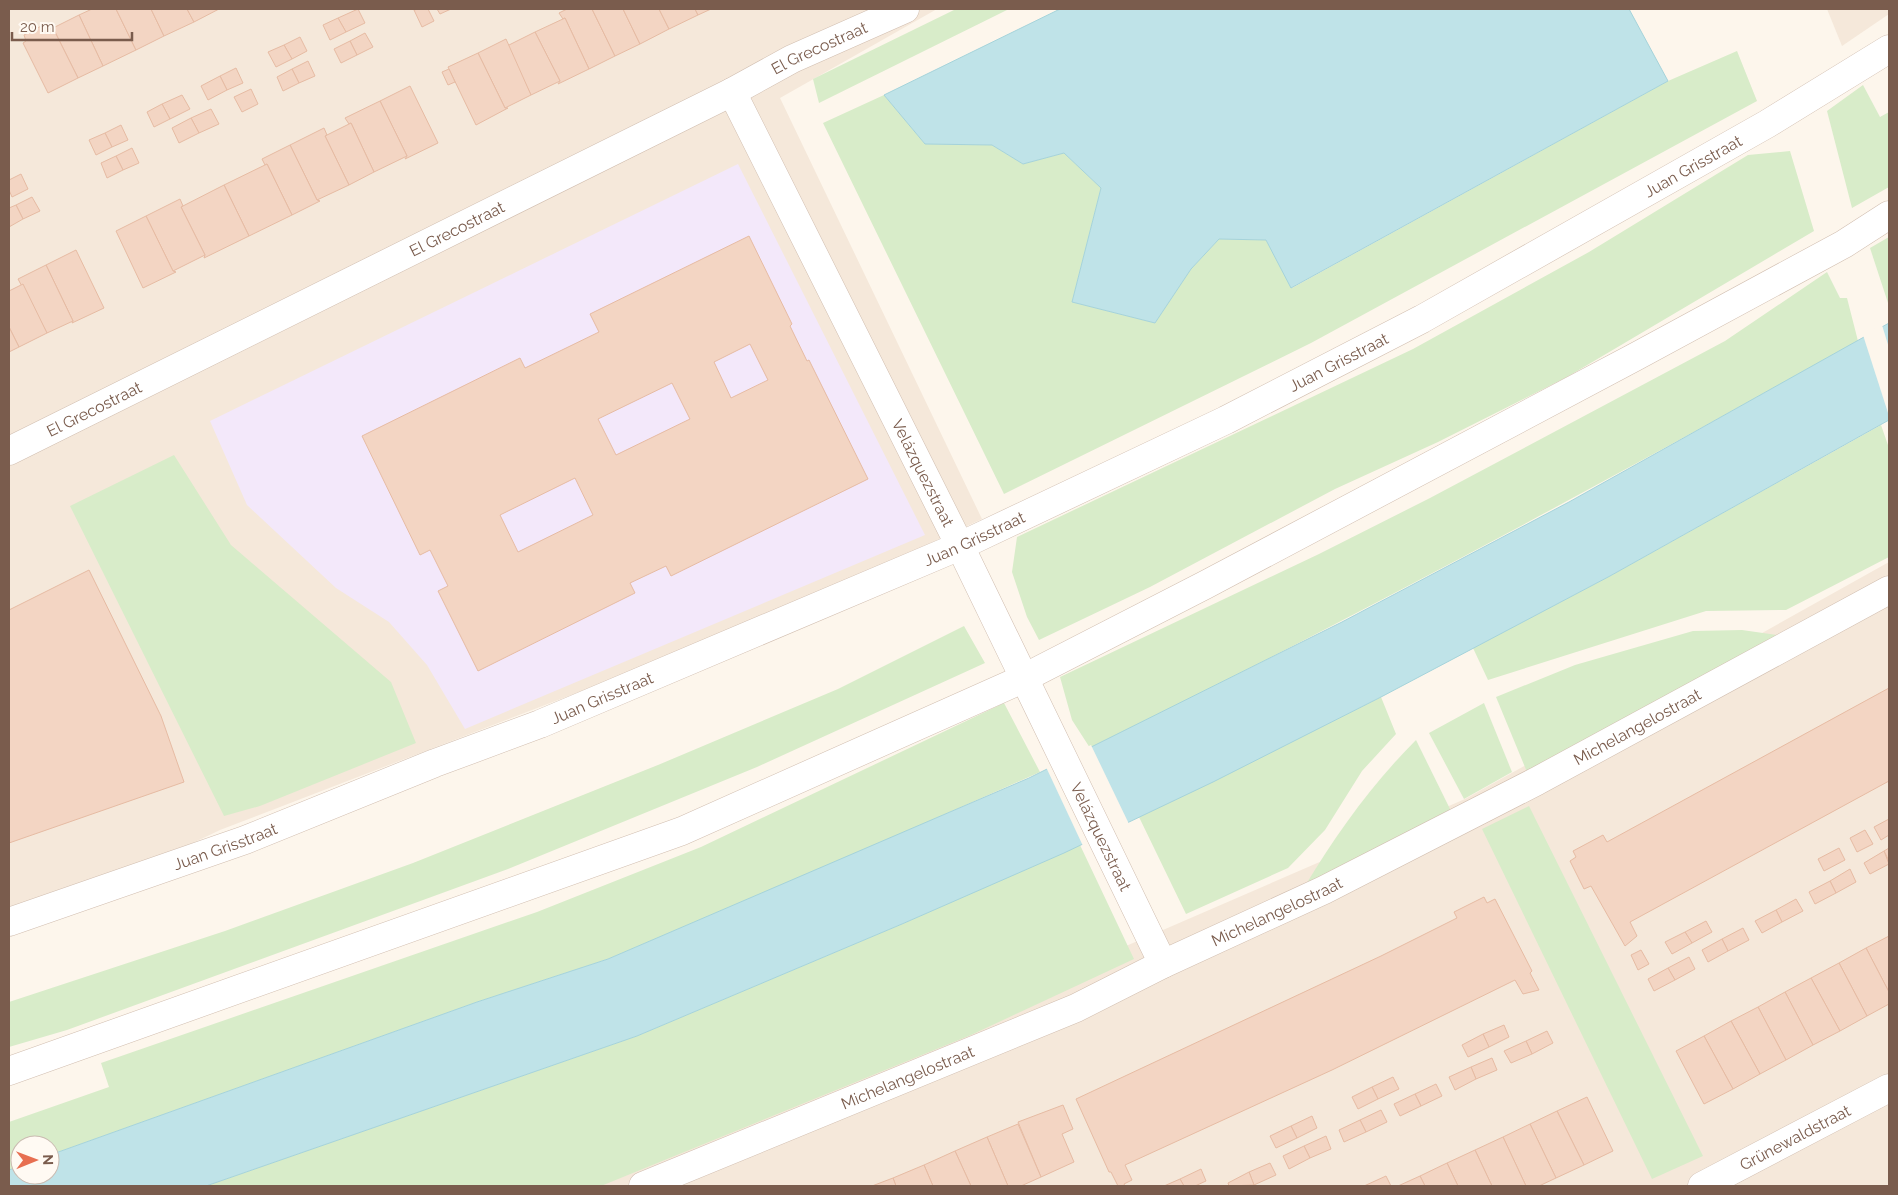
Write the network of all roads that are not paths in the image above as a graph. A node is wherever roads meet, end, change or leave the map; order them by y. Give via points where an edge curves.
1 (905, 9) edge
2 (1889, 49) edge
3 (732, 92) junction
4 (1889, 214) edge
5 (9, 451) edge
6 (960, 546) junction
7 (1889, 590) edge
8 (1024, 678) junction
9 (9, 922) edge
10 (1163, 964) junction
11 (9, 1071) edge
12 (1889, 1088) edge
13 (643, 1186) edge
14 (1702, 1186) edge

1 - 3 street, El Grecostraat via 792,59
2 - 6 street, Juan Grisstraat via 1758,129 1422,319 1226,420
3 - 5 street, El Grecostraat
3 - 6 street, Velázquezstraat
4 - 8 street via 1844,244 1635,357
6 - 8 street, Velázquezstraat
6 - 9 street, Juan Grisstraat via 540,724 245,840
7 - 10 street, Michelangelostraat via 1537,781 1324,890
8 - 10 street, Velázquezstraat
8 - 11 street via 682,831
10 - 13 street, Michelangelostraat via 1076,1008
12 - 14 street, Grünewaldstraat

